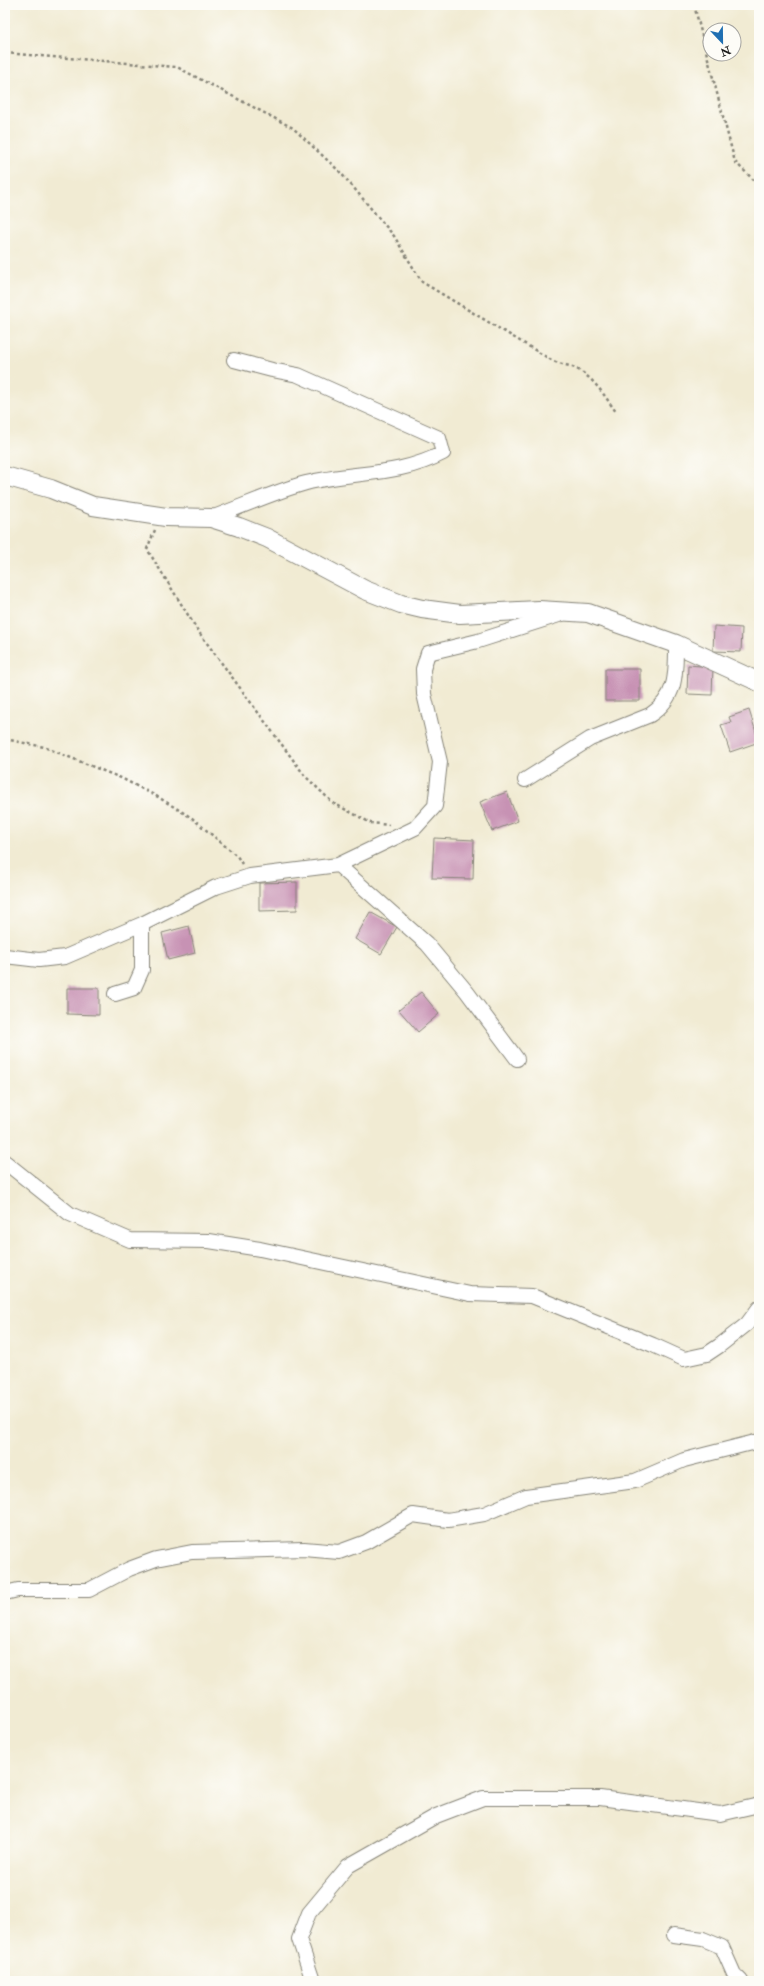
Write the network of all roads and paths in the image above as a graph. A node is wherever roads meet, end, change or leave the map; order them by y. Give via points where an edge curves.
1 (694, 5) edge
2 (5, 53) edge
3 (759, 185) edge
4 (234, 360) dead end
5 (616, 412) dead end
6 (5, 476) edge
7 (166, 517) junction
8 (211, 518) junction
9 (566, 612) junction
10 (676, 644) junction
11 (759, 682) edge
12 (5, 739) edge
13 (525, 780) dead end
14 (415, 828) junction
15 (338, 865) junction
16 (250, 876) junction
17 (142, 924) junction
18 (5, 956) edge
19 (115, 994) dead end
20 (517, 1059) dead end
21 (5, 1162) edge
22 (759, 1308) edge
23 (759, 1441) edge
24 (5, 1593) edge
25 (759, 1806) edge
26 (674, 1935) dead end
27 (313, 1981) edge
28 (741, 1981) edge

1 - 3 path via 735,162
2 - 5 path via 177,67 293,128 339,171 394,236 422,282 553,361 575,368 592,380
4 - 8 street via 305,378 439,438 443,453 425,463 405,469 306,483
6 - 7 street via 51,489 93,506
7 - 8 street
7 - 14 path via 154,531 147,549 198,631 305,776 333,803 371,823
8 - 9 street via 267,538 365,590 401,604 460,614 539,610
9 - 10 street via 588,613
9 - 14 street via 478,641 428,653 424,669 424,694 440,762 435,806
10 - 11 street
10 - 13 street via 676,673 673,685 665,703 658,710 590,739
12 - 16 path via 44,747 121,778 158,797 192,818 237,856
14 - 15 street
15 - 16 street
15 - 20 street via 427,944
16 - 17 street via 216,888
17 - 18 street via 65,958 39,960
17 - 19 street via 142,970 134,988
21 - 22 street via 70,1214 130,1240 209,1241 260,1249 470,1294 532,1296 684,1359 707,1354 719,1346 748,1324
23 - 24 street via 684,1460 635,1481 526,1496 484,1514 448,1520 413,1515 366,1542 339,1552 304,1549 192,1552 156,1559 129,1569 89,1590 18,1590
25 - 27 street via 720,1814 600,1798 483,1798 442,1813 348,1866 309,1913 298,1939
26 - 28 street via 703,1939 722,1947 734,1974

